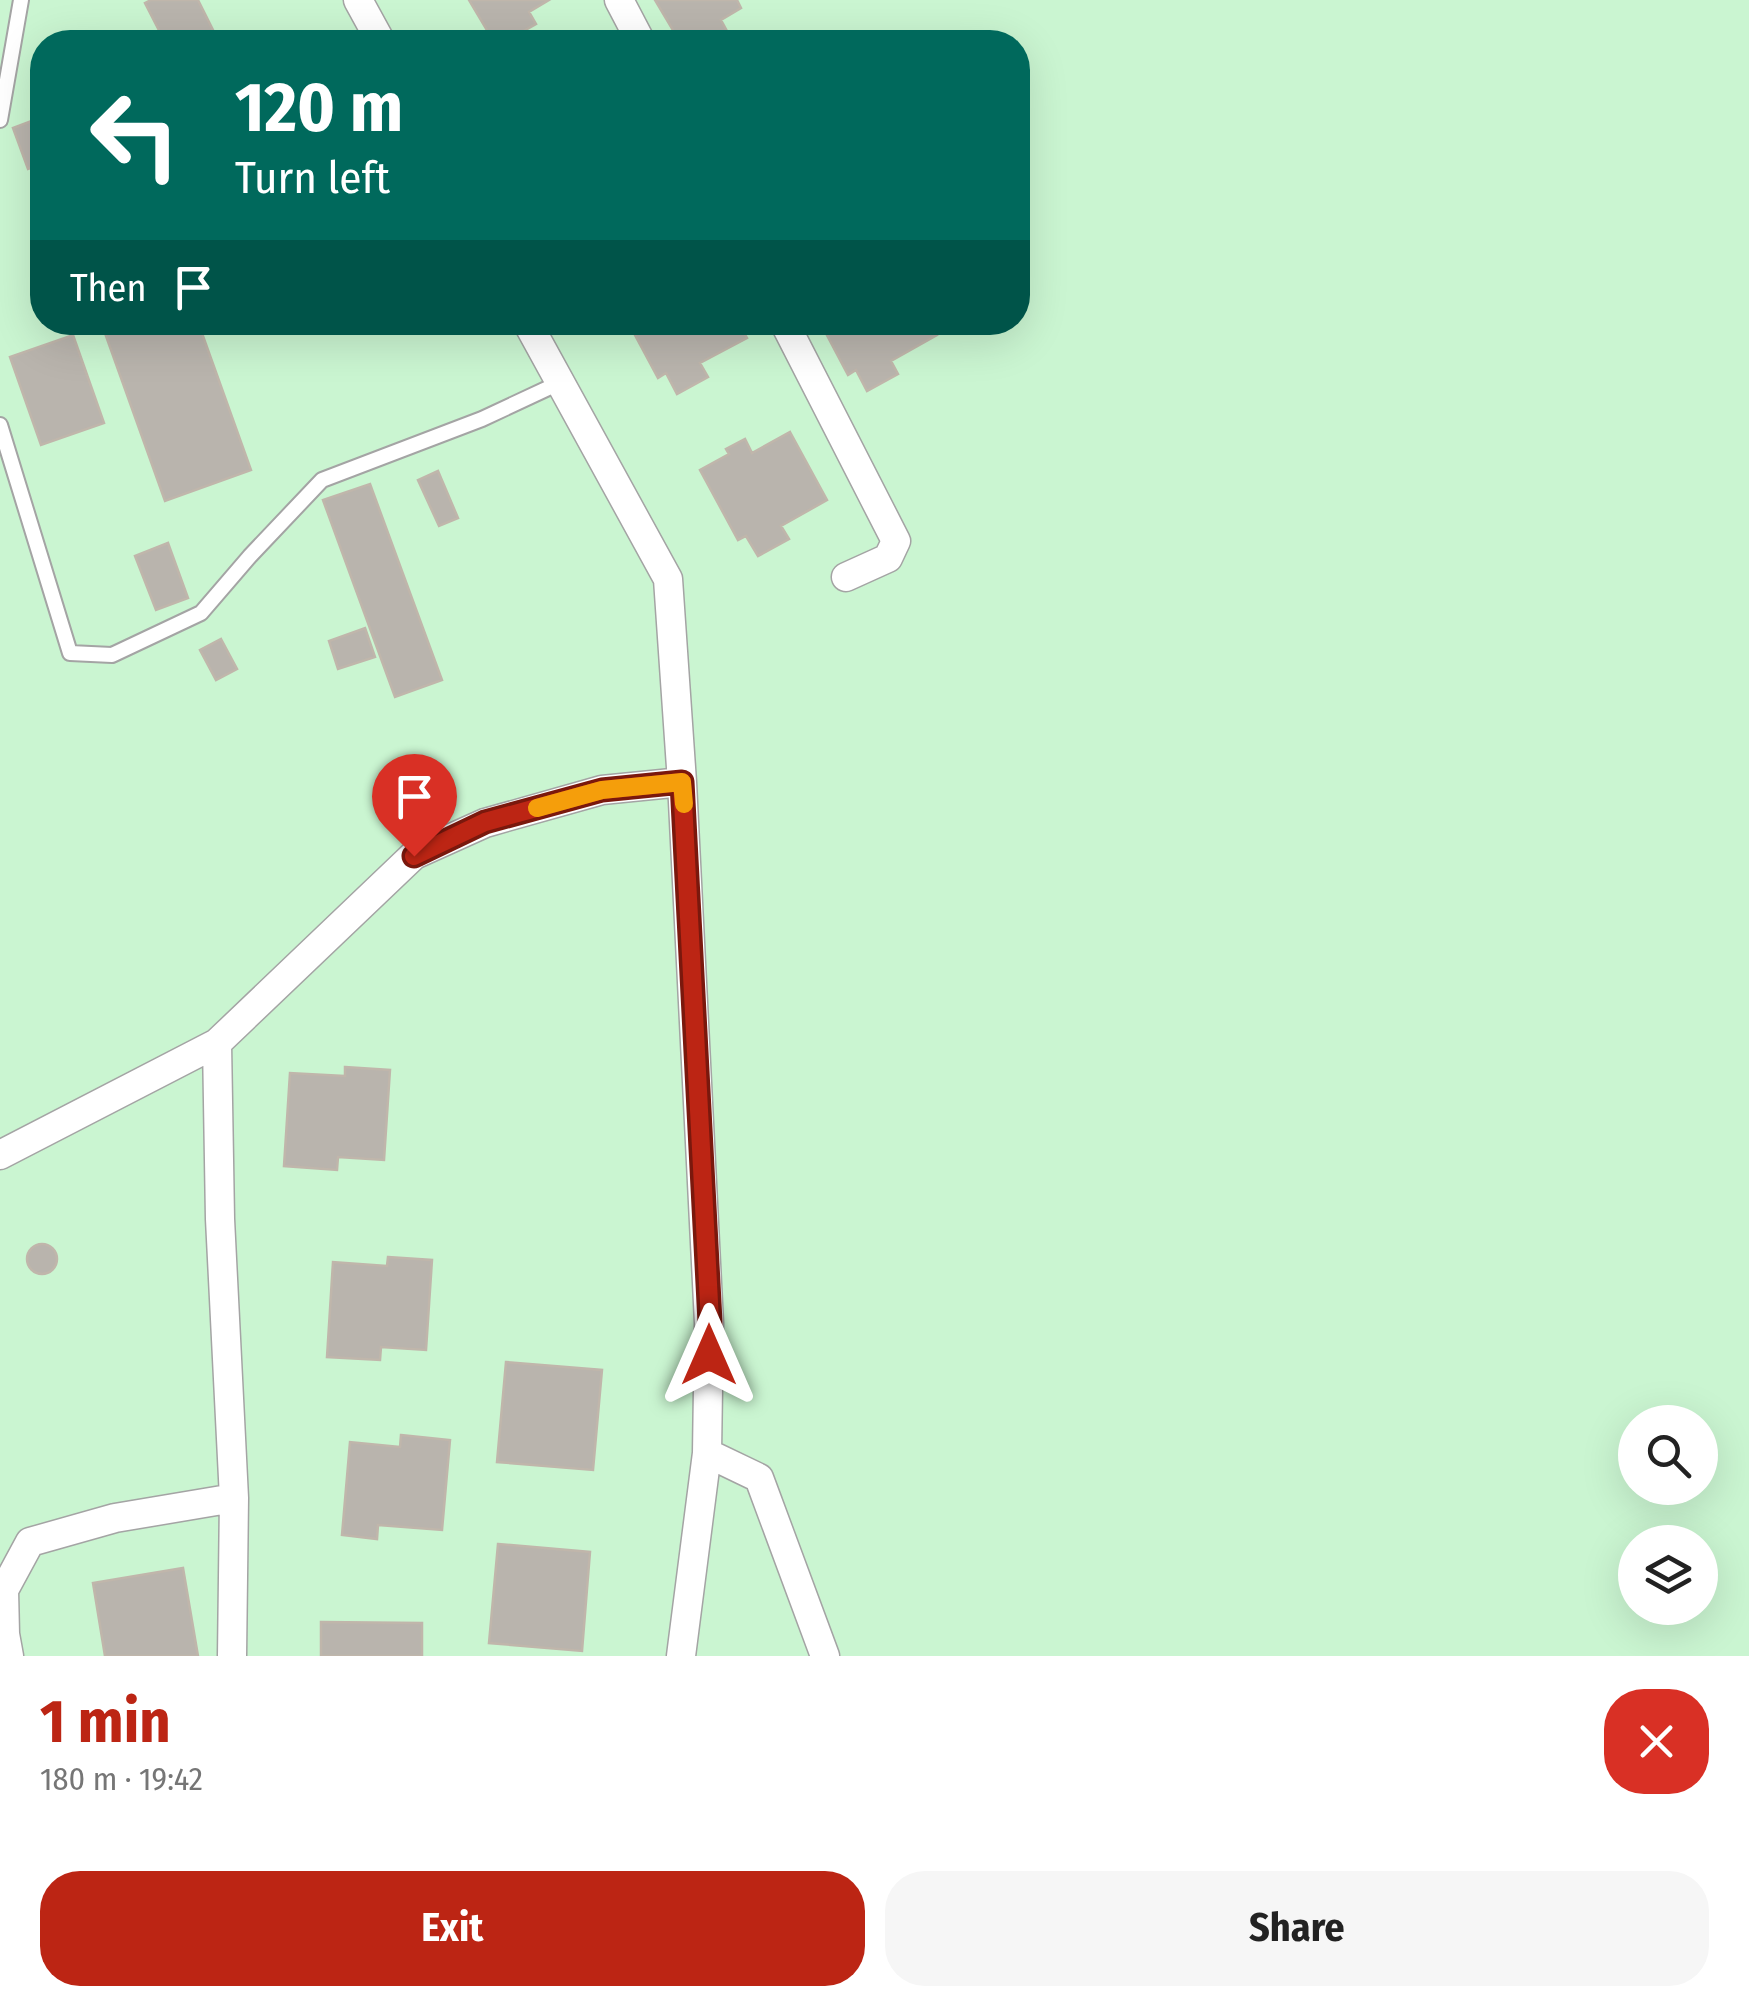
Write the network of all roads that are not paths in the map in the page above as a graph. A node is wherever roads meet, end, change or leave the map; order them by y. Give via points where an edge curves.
1 (20, 0) edge
2 (358, 0) edge
3 (619, 0) edge
4 (374, 30) edge
5 (635, 30) edge
6 (0, 120) edge
7 (534, 335) edge
8 (791, 335) edge
9 (559, 384) junction
10 (0, 425) edge
11 (846, 577) dead end
12 (682, 782) junction
13 (217, 1043) junction
14 (0, 1155) edge
15 (708, 1453) junction
16 (234, 1498) junction
17 (9, 1656) edge
18 (232, 1656) edge
19 (681, 1656) edge
20 (825, 1656) edge

1 - 6 lane
2 - 4 street
3 - 5 street
7 - 9 street
8 - 11 street via 896,541 888,558
9 - 10 lane via 322,480 201,613 112,655 70,653
9 - 12 street via 668,579
12 - 13 street via 602,790 485,822 414,856
12 - 15 street via 710,1322
13 - 14 street
13 - 16 street
15 - 19 street
15 - 20 street via 759,1478
16 - 17 street via 115,1518 30,1542 4,1590
16 - 18 street

